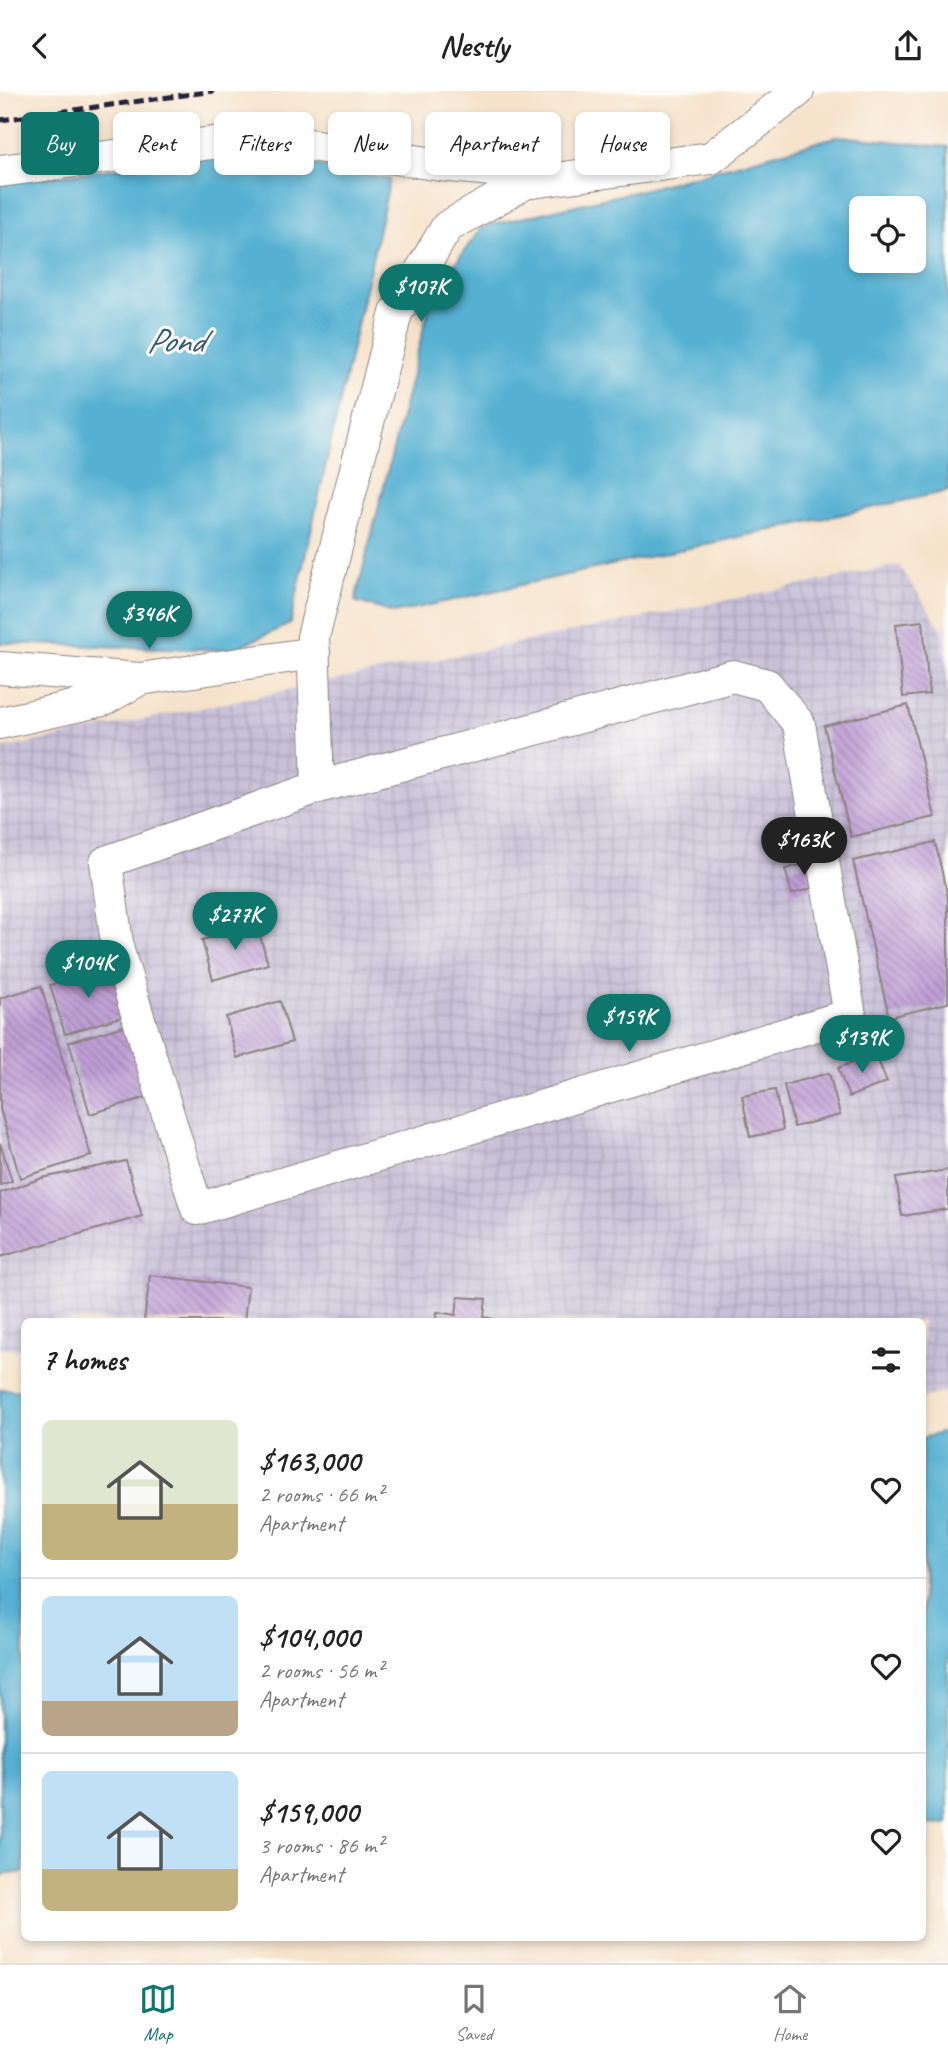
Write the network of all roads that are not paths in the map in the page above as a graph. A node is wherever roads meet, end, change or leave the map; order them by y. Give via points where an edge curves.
1 (798, 91) edge
2 (0, 171) edge
3 (565, 177) junction
4 (314, 653) junction
5 (0, 669) edge
6 (141, 679) junction
7 (0, 723) edge
8 (318, 787) junction

1 - 3 street via 711,158
2 - 3 street via 258,137 441,165
3 - 4 street via 525,183 447,227 396,313 313,637
4 - 6 street
4 - 8 street
5 - 6 street
6 - 7 street via 103,700
8 - 8 street via 733,676 767,685 799,724 850,1015 197,1209 118,951 106,862

